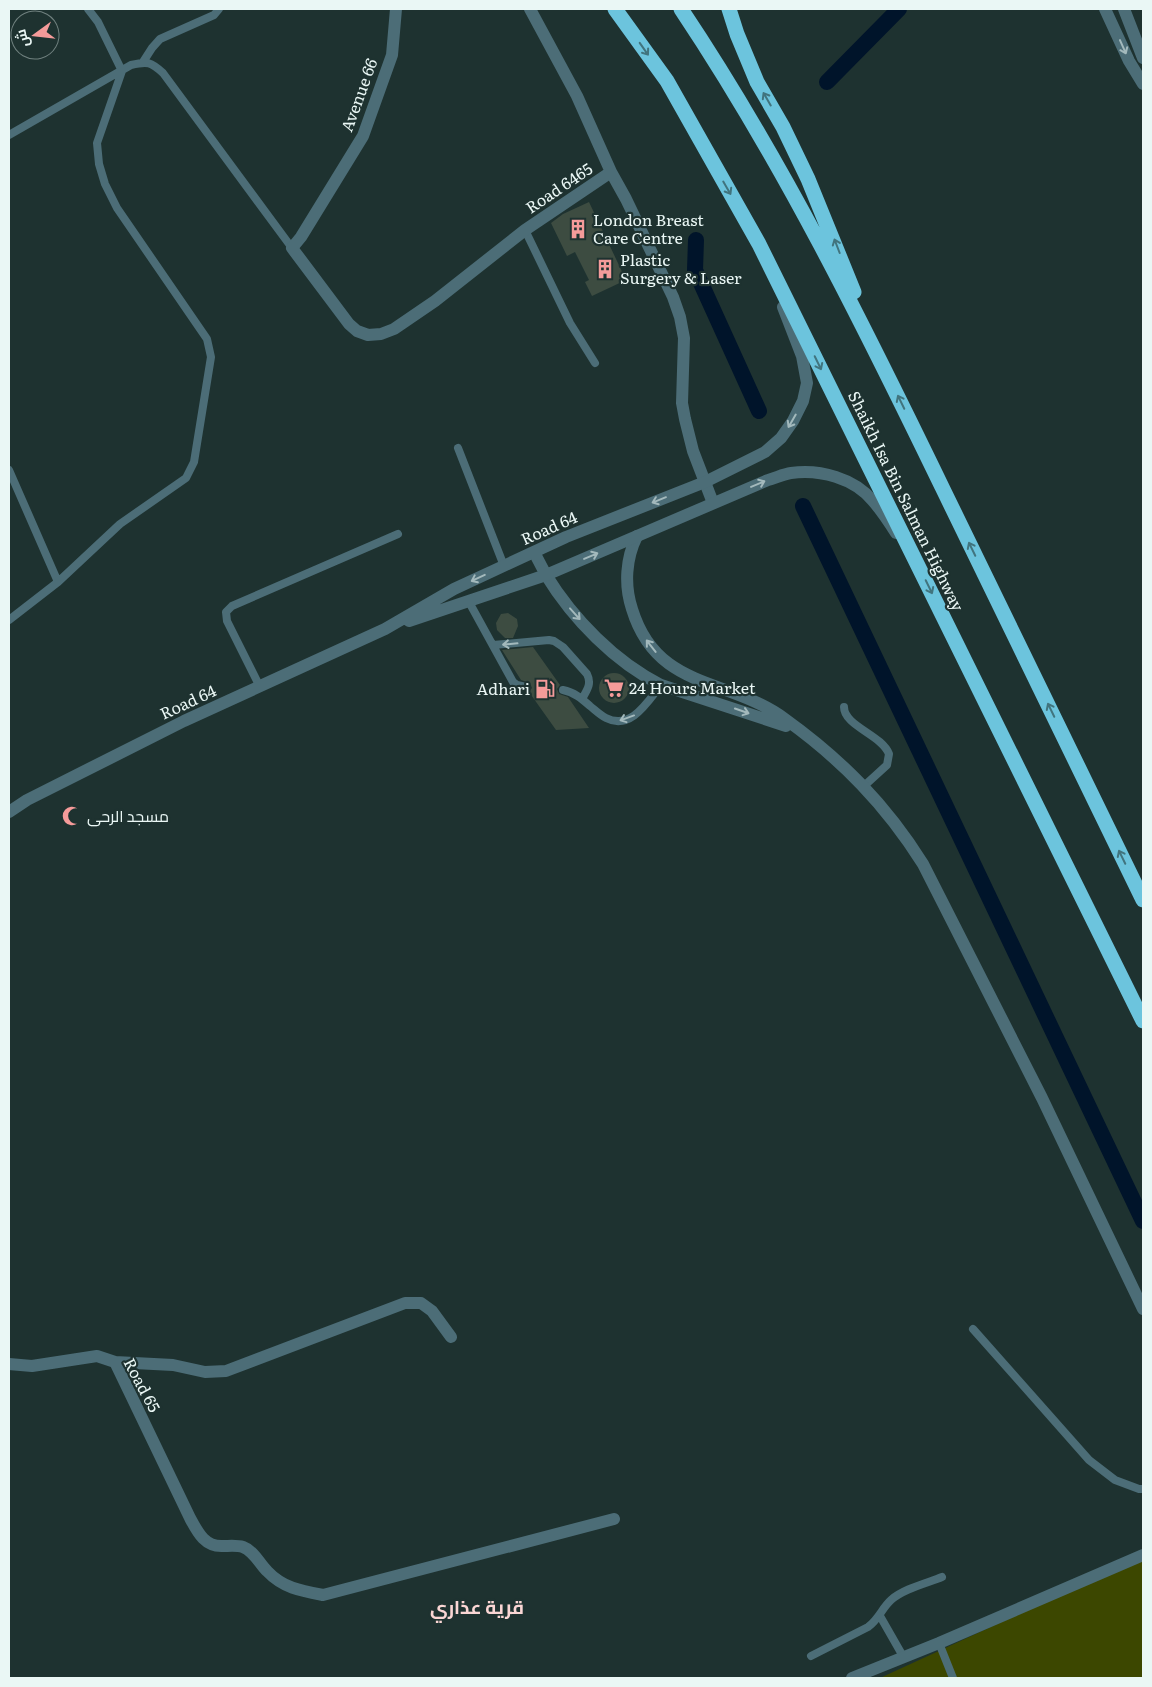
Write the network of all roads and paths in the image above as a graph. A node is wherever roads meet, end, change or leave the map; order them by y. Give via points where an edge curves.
1 (88, 9) edge
2 (219, 9) edge
3 (396, 9) edge
4 (530, 9) edge
5 (615, 9) edge
6 (680, 9) edge
7 (729, 9) edge
8 (1105, 9) edge
9 (1124, 9) edge
10 (1143, 58) edge
11 (143, 62) junction
12 (122, 71) junction
13 (1143, 84) edge
14 (9, 135) edge
15 (611, 172) junction
16 (524, 230) junction
17 (759, 244) junction
18 (292, 248) junction
19 (871, 341) junction
20 (595, 363) dead end
21 (458, 448) dead end
22 (9, 470) edge
23 (705, 482) junction
24 (713, 503) junction
25 (398, 534) dead end
26 (637, 536) junction
27 (534, 552) junction
28 (917, 561) junction
29 (504, 566) junction
30 (546, 575) junction
31 (58, 582) junction
32 (469, 602) junction
33 (9, 620) edge
34 (385, 628) junction
35 (492, 645) junction
36 (674, 668) junction
37 (661, 685) junction
38 (260, 687) junction
39 (526, 687) dead end
40 (563, 690) dead end
41 (582, 699) junction
42 (844, 707) dead end
43 (798, 730) junction
44 (864, 786) junction
45 (9, 812) edge
46 (1143, 900) edge
47 (1143, 1021) edge
48 (1143, 1309) edge
49 (973, 1329) dead end
50 (451, 1337) dead end
51 (115, 1362) junction
52 (9, 1364) edge
53 (1143, 1489) edge
54 (614, 1520) dead end
55 (1143, 1555) edge
56 (942, 1577) dead end
57 (880, 1616) junction
58 (939, 1643) junction
59 (811, 1656) dead end
60 (904, 1658) junction
61 (886, 1665) junction
62 (852, 1678) edge
63 (872, 1678) edge
64 (953, 1678) edge

1 - 12 lane via 98,22
2 - 11 lane via 214,15 160,38
3 - 18 street, Avenue 66 via 392,55 363,136
4 - 15 street via 577,96
5 -> 17 highway, Shaikh Isa Bin Salman Highway via 667,81
6 - 19 highway via 704,43 782,174
19 -> 7 highway via 831,232 783,127 757,82
8 -> 13 street
9 - 10 street
11 - 12 lane
11 - 18 lane via 153,64 163,73
12 - 14 lane
12 - 31 lane via 97,143 105,184 117,208 207,339 211,357 194,462 186,478 120,524
15 - 16 street, Road 6465
15 - 23 street, Road 6465 via 669,288 680,317 684,338 682,403 688,436
16 - 18 street, Road 6465 via 435,301 381,334 368,335 349,324
16 - 20 lane via 570,323
17 -> 23 street, Road 64 via 802,356 807,383 793,421 781,438 765,452
17 -> 28 highway, Shaikh Isa Bin Salman Highway
46 -> 19 highway
21 - 29 lane
22 - 31 lane
23 - 24 street, Road 6465
23 -> 27 street, Road 64
24 - 26 street, Road 64
24 -> 28 street, Road 64 via 790,473 834,476 855,486 872,500
25 - 38 lane via 232,606 226,612 226,621
30 -> 26 street, Road 64
36 -> 26 street via 662,660 644,636 629,602 629,562
27 - 29 street, Road 64
27 - 30 street
28 -> 47 highway, Shaikh Isa Bin Salman Highway
29 -> 34 street, Road 64 via 454,589
30 - 32 street, Road 64
30 -> 37 street via 567,605 604,644
31 - 33 lane
32 - 34 street, Road 64
32 - 35 lane
34 - 38 street, Road 64
35 - 39 lane via 513,682
41 -> 35 lane via 589,688 590,678 559,644 549,640
36 - 37 street
36 - 43 street via 771,710
37 -> 41 lane via 638,713 622,721 606,718
37 -> 43 street
38 - 45 street, Road 64 via 184,721
40 - 41 lane
42 - 44 lane via 847,716 883,744 889,754 887,765
43 - 44 street
44 - 48 street via 906,836 923,864 1042,1098
49 - 53 lane via 1089,1460 1115,1480
50 - 51 street via 432,1311 421,1303 405,1303 226,1371 205,1372 173,1365
51 - 52 street, Road 65 via 96,1356 32,1366
51 - 54 street, Road 65 via 190,1518 206,1542 217,1546 242,1546 253,1553 283,1585 302,1592 323,1595
55 - 58 street
56 - 57 lane via 897,1595
57 - 59 lane via 868,1627
57 - 60 lane
58 - 60 street
58 - 64 lane
60 - 61 street
61 - 62 street
61 - 63 street

